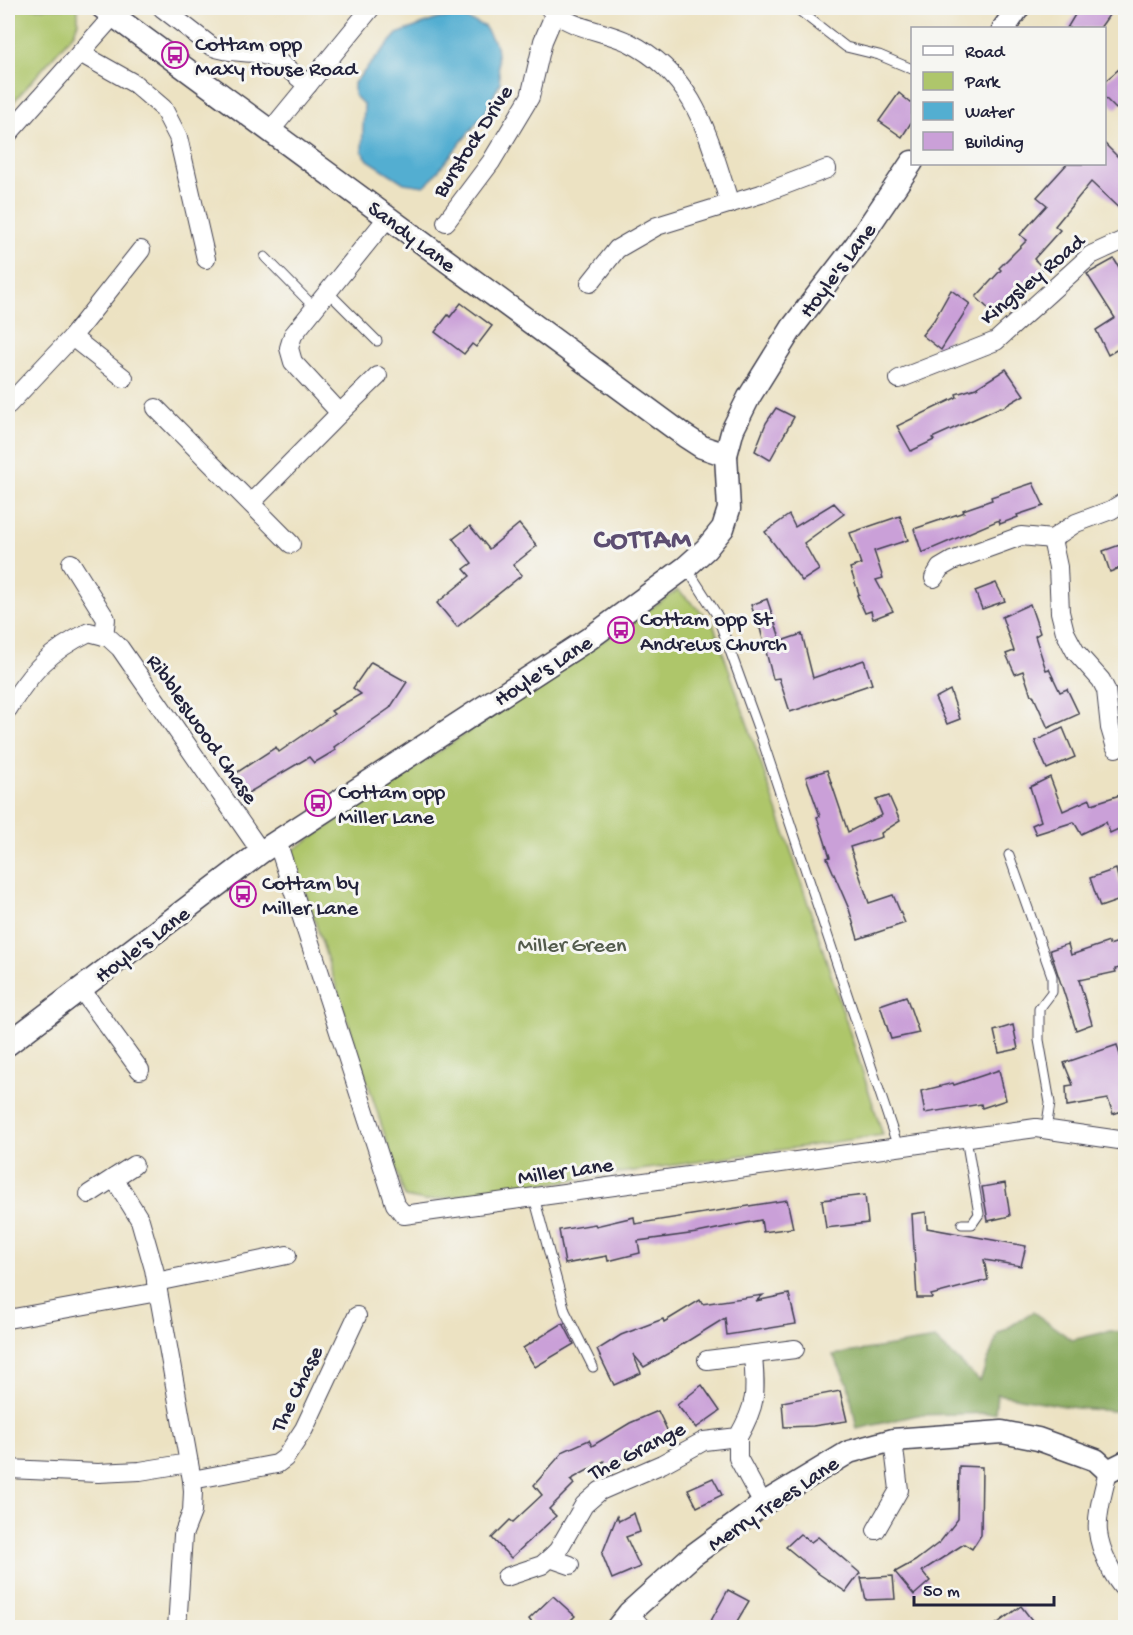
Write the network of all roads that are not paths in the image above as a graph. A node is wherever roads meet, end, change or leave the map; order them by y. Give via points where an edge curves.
1 (162, 8) edge
2 (371, 8) edge
3 (796, 8) edge
4 (1018, 8) edge
5 (552, 10) edge
6 (108, 12) edge
7 (1005, 27) edge
8 (80, 53) junction
9 (911, 69) edge
10 (308, 85) junction
11 (271, 130) junction
12 (8, 134) edge
13 (911, 163) edge
14 (827, 169) dead end
15 (730, 204) junction
16 (388, 217) junction
17 (446, 222) dead end
18 (1125, 239) edge
19 (141, 250) dead end
20 (265, 257) dead end
21 (206, 259) dead end
22 (591, 283) dead end
23 (328, 292) junction
24 (315, 308) junction
25 (72, 337) junction
26 (377, 341) dead end
27 (378, 376) dead end
28 (124, 378) dead end
29 (899, 379) dead end
30 (8, 405) edge
31 (156, 408) dead end
32 (340, 412) junction
33 (726, 455) junction
34 (1125, 501) edge
35 (251, 503) junction
36 (1052, 539) junction
37 (291, 544) dead end
38 (71, 563) dead end
39 (686, 567) junction
40 (934, 578) dead end
41 (104, 636) junction
42 (8, 709) edge
43 (1116, 748) dead end
44 (269, 846) junction
45 (1009, 855) dead end
46 (81, 990) junction
47 (8, 1044) edge
48 (140, 1070) dead end
49 (1046, 1130) junction
50 (966, 1138) junction
51 (1125, 1141) edge
52 (898, 1147) junction
53 (134, 1164) dead end
54 (114, 1178) junction
55 (89, 1194) dead end
56 (534, 1197) junction
57 (962, 1224) dead end
58 (287, 1255) dead end
59 (157, 1287) junction
60 (357, 1316) dead end
61 (8, 1319) edge
62 (795, 1349) dead end
63 (753, 1356) junction
64 (707, 1360) dead end
65 (593, 1367) dead end
66 (738, 1437) junction
67 (893, 1440) junction
68 (1117, 1467) edge
69 (8, 1469) edge
70 (190, 1472) junction
71 (763, 1504) junction
72 (876, 1530) dead end
73 (550, 1558) junction
74 (570, 1565) dead end
75 (506, 1577) dead end
76 (1125, 1591) edge
77 (629, 1623) edge
78 (177, 1628) edge

1 - 10 street via 211,46 269,57
2 - 10 street
3 - 9 lane via 846,47
4 - 7 street
5 - 15 street, Burstock Drive via 568,22 627,42 669,70 697,109
5 - 17 street, Burstock Drive via 530,97 491,162
6 - 8 street
6 - 11 street, Sandy Lane
8 - 12 street
8 - 21 street via 135,84 163,108 178,137
10 - 11 street
11 - 16 street, Sandy Lane
13 - 33 street, Hoyle's Lane via 856,245 792,328 749,397 733,429
14 - 15 street
15 - 22 street via 657,226 617,249
16 - 23 street
16 - 33 street, Sandy Lane via 685,436
18 - 29 street, Kingsley Road via 1091,255 996,341
19 - 25 street
20 - 24 lane
23 - 24 street
23 - 26 lane
24 - 32 street via 293,335 289,348 293,363
25 - 28 street
25 - 30 street
27 - 32 street
31 - 35 street
32 - 35 street
33 - 39 street, Hoyle's Lane via 729,509 723,528
34 - 36 street via 1076,523
35 - 37 street
36 - 40 street via 1028,535 1013,538 952,561 940,568
36 - 43 street via 1058,567 1059,612 1065,632 1106,690
38 - 41 street via 106,620
39 - 44 street, Hoyle's Lane via 590,638
39 - 52 lane via 717,615
41 - 42 street via 89,632 43,661
41 - 44 street, Ribbleswood Chase via 120,648
44 - 46 street, Hoyle's Lane
44 - 56 street, Miller Lane via 396,1204 404,1215
45 - 49 lane via 1052,976 1052,992 1039,1009 1039,1040 1050,1103
46 - 47 street, Hoyle's Lane
46 - 48 street
49 - 50 street, Miller Lane
49 - 51 street, Miller Lane
50 - 52 street, Miller Lane
50 - 57 lane via 978,1214 972,1224
52 - 56 street, Miller Lane
53 - 54 street
54 - 55 street
54 - 59 street via 140,1220
56 - 65 lane via 565,1311
58 - 59 street
59 - 61 street
59 - 70 street
60 - 70 street, The Chase via 304,1429 285,1458 277,1464
62 - 63 street
63 - 64 street
63 - 66 street via 756,1391
66 - 71 street via 738,1458
66 - 73 street, The Grange via 704,1441 600,1491 584,1505
67 - 68 street, Merry Trees Lane via 1002,1432 1038,1439
67 - 71 street, Merry Trees Lane via 849,1452
67 - 72 street via 899,1490
68 - 76 street via 1102,1499 1098,1531 1109,1566
69 - 70 street, The Chase
70 - 78 street via 192,1512 183,1535
71 - 77 street, Merry Trees Lane via 692,1556
73 - 74 street
73 - 75 street, The Grange via 542,1565

